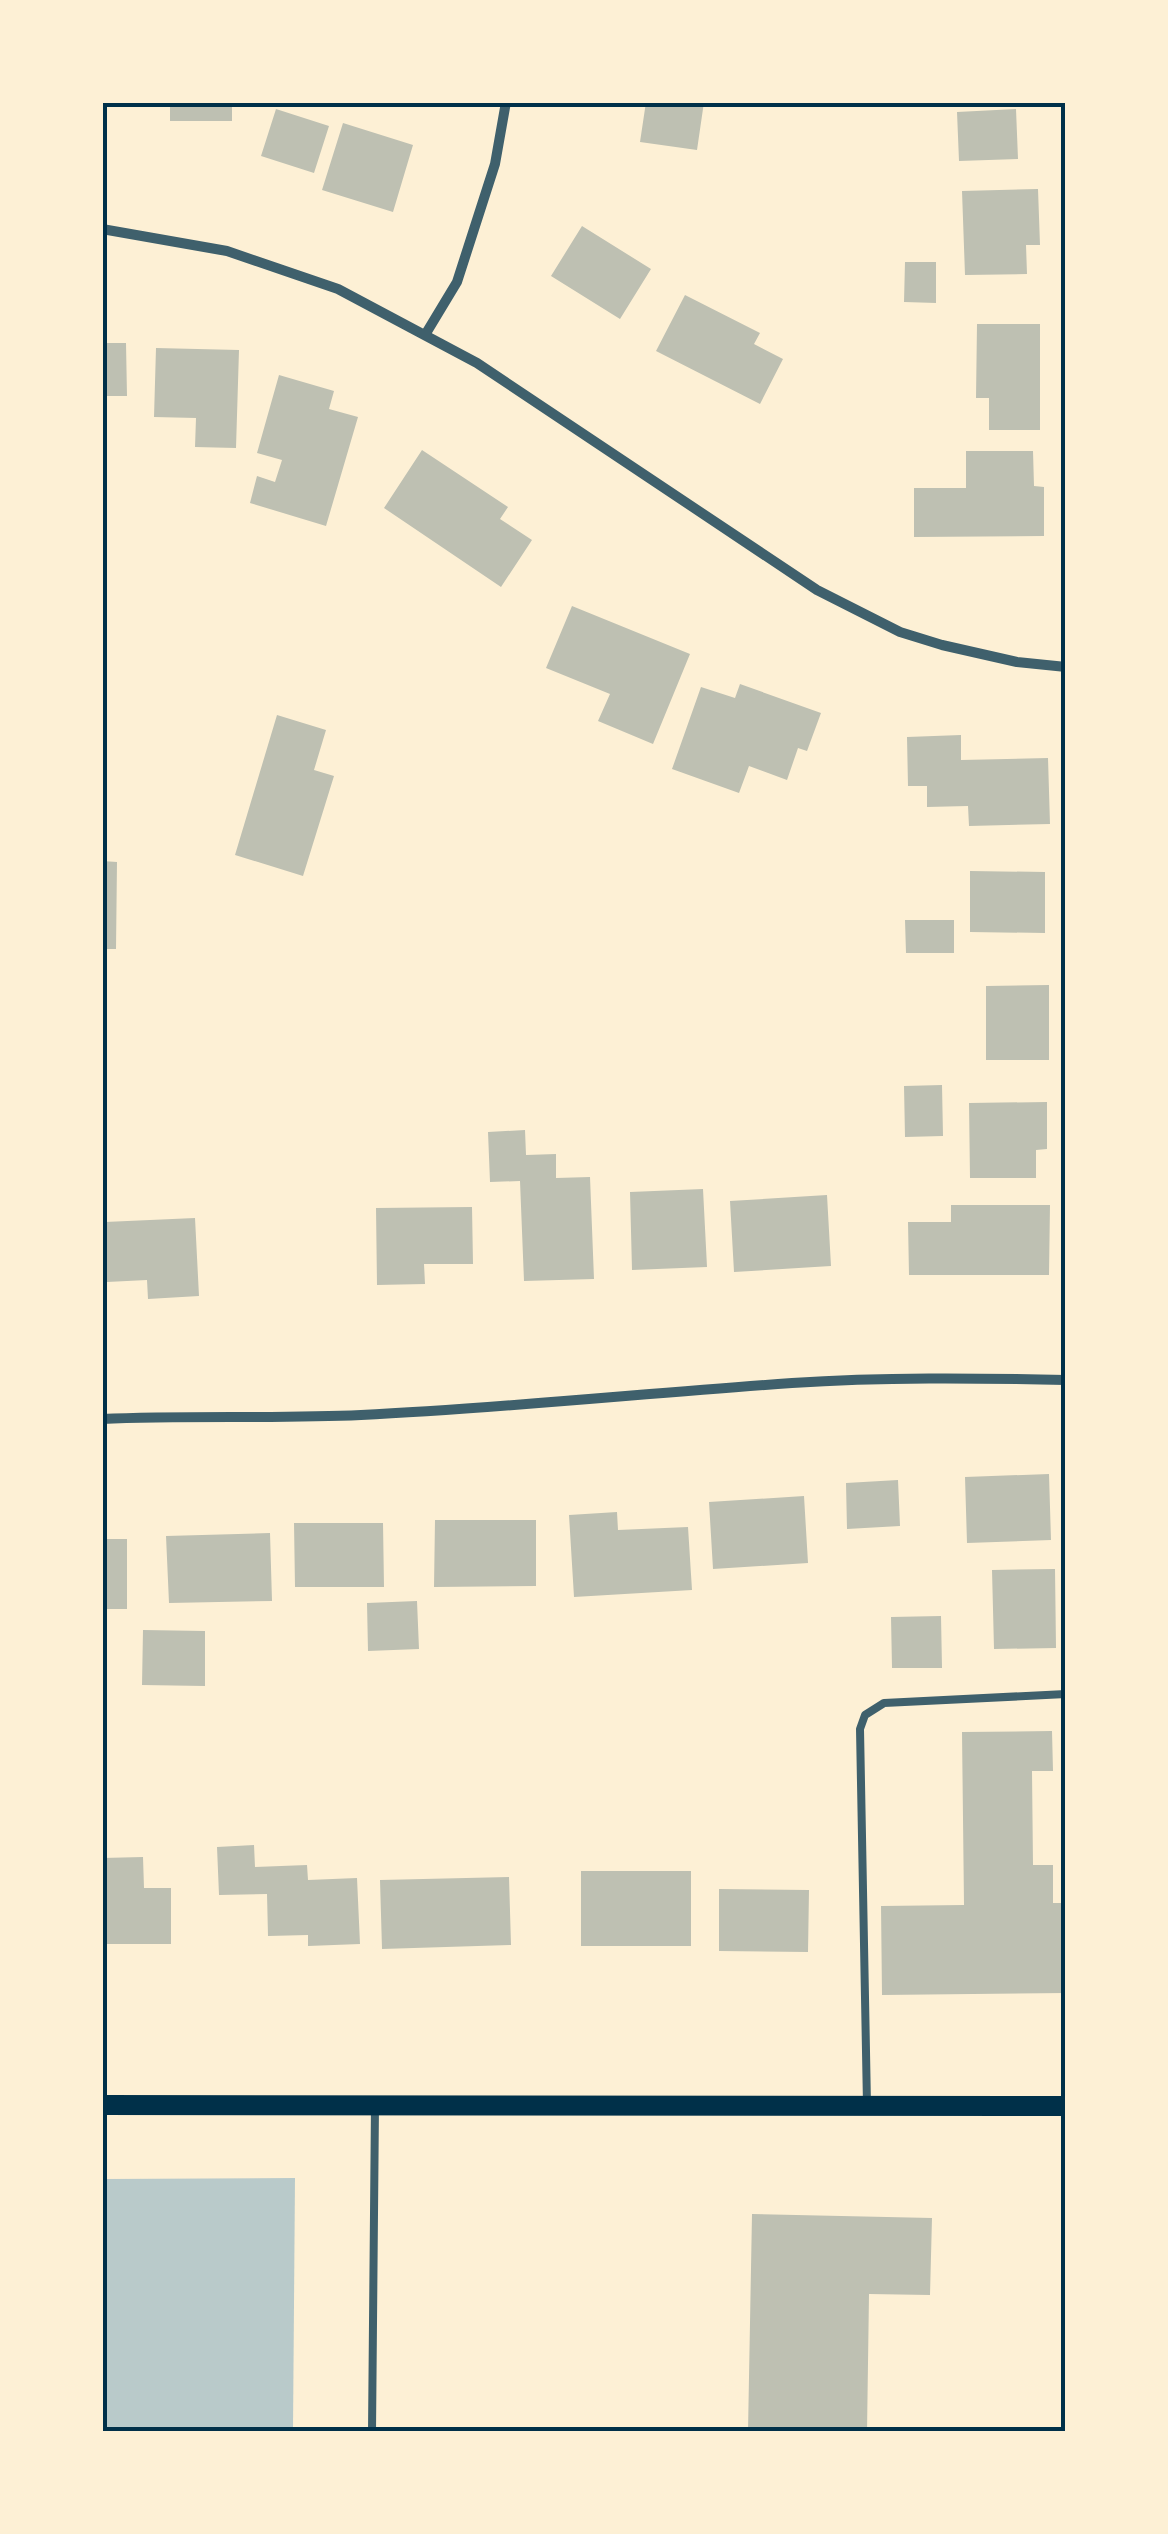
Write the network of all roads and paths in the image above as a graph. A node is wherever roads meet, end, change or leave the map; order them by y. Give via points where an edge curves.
1 (506, 102) edge
2 (102, 229) edge
3 (425, 334) junction
4 (1066, 667) edge
5 (1066, 1380) edge
6 (102, 1418) edge
7 (1066, 1694) edge
8 (102, 2105) edge
9 (375, 2105) junction
10 (1066, 2106) edge
11 (868, 2108) junction
12 (372, 2432) edge

1 - 3 street via 496,164 457,282
2 - 3 street via 227,251 338,289
3 - 4 street via 817,590 928,641
5 - 6 street via 793,1383 356,1415
7 - 11 lane via 884,1703 865,1716 860,1729
8 - 9 main road
9 - 11 main road
9 - 12 lane
10 - 11 main road

